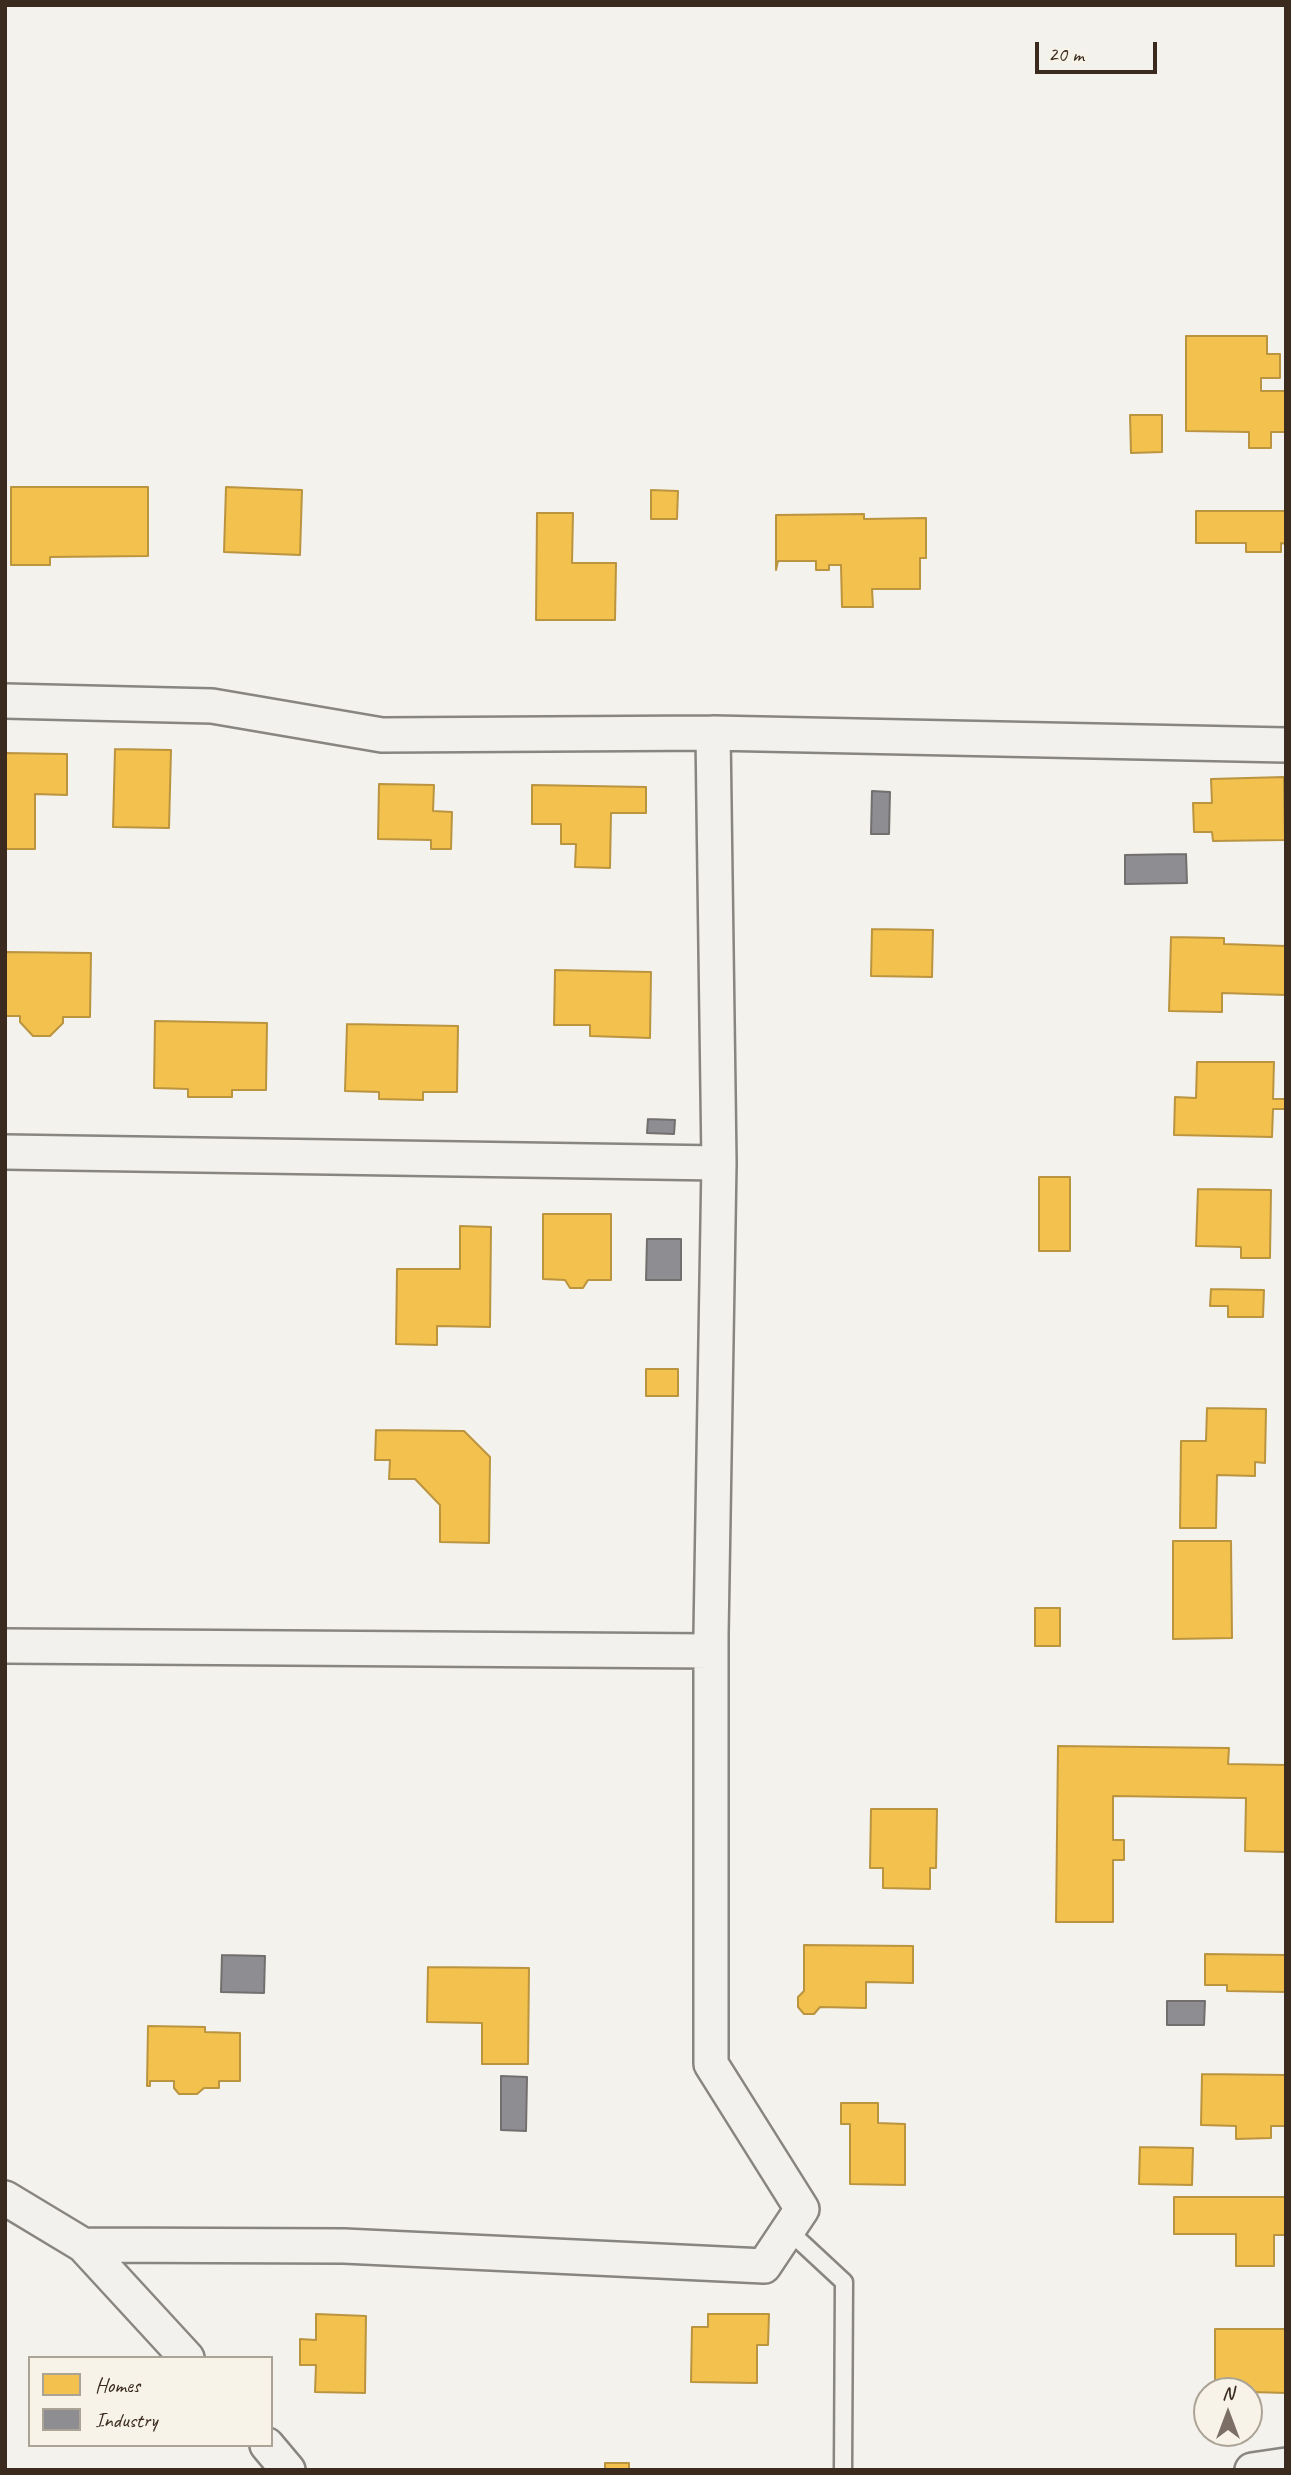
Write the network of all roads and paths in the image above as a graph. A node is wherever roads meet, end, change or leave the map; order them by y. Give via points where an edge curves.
1 (5, 701) edge
2 (713, 733) junction
3 (1286, 745) edge
4 (5, 1152) edge
5 (719, 1163) junction
6 (5, 1646) edge
7 (711, 1651) junction
8 (5, 2198) edge
9 (788, 2230) junction
10 (83, 2245) junction
11 (185, 2356) edge
12 (269, 2447) edge
13 (1286, 2465) edge
14 (288, 2470) edge
15 (843, 2470) edge
16 (1252, 2470) edge

1 - 2 street via 212,706 382,735
2 - 3 street
2 - 5 street
4 - 5 street
5 - 7 street
6 - 7 street
7 - 9 street via 711,2064 802,2209
8 - 10 street
9 - 10 street via 764,2266 344,2246
9 - 15 lane via 844,2282
10 - 11 street
12 - 14 street
13 - 16 street

